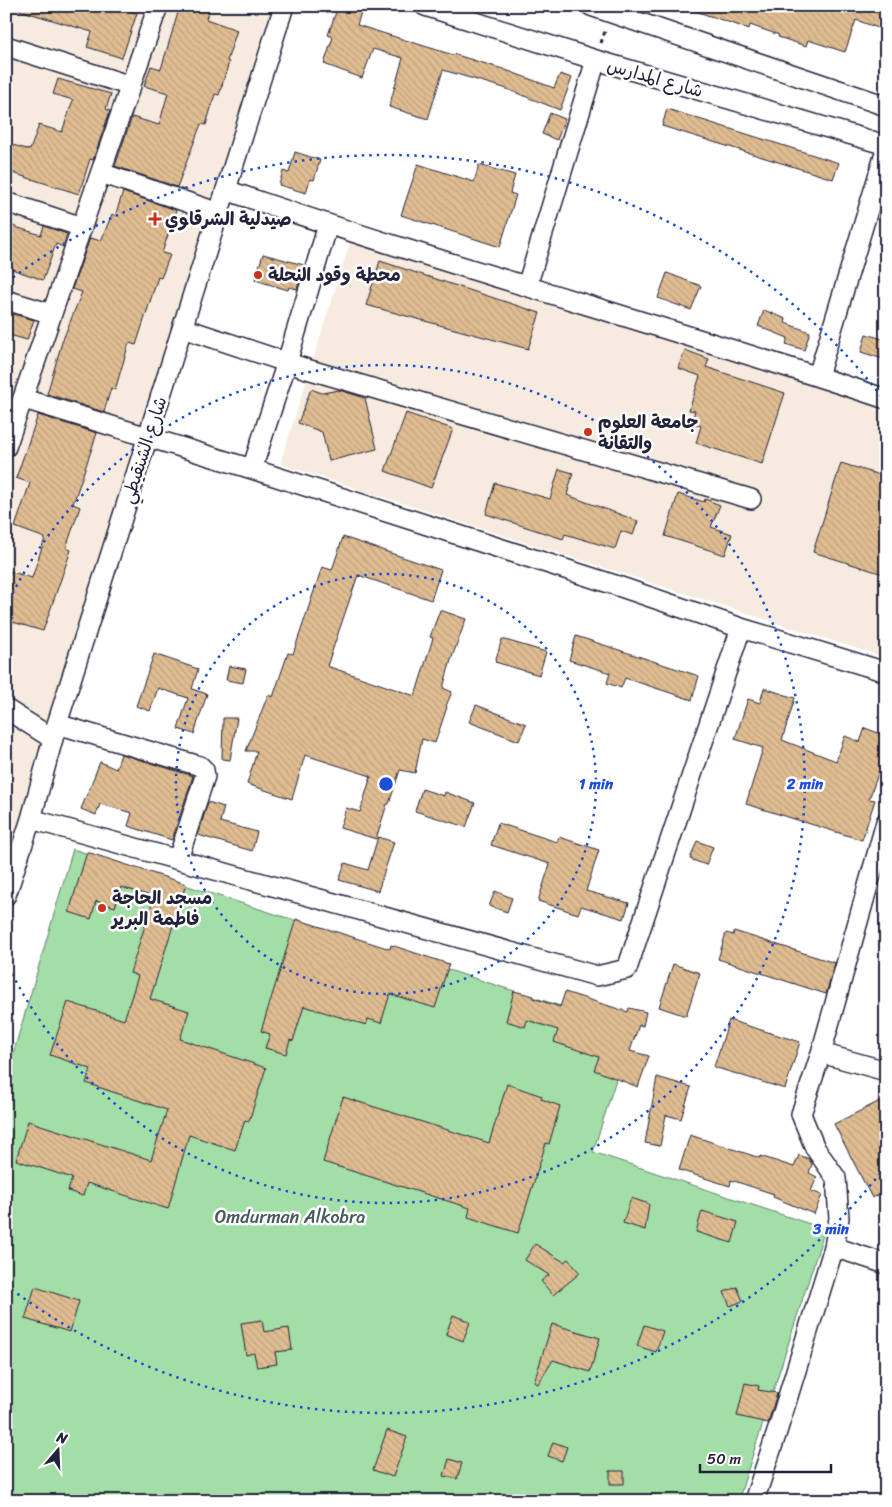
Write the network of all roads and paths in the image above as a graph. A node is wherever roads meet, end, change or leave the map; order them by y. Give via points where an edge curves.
1 (158, 6) edge
2 (284, 6) edge
3 (425, 6) edge
4 (591, 6) edge
5 (612, 10) edge
6 (6, 46) edge
7 (596, 60) junction
8 (131, 86) junction
9 (886, 106) edge
10 (886, 145) edge
11 (886, 150) edge
12 (101, 173) junction
13 (226, 190) junction
14 (6, 202) edge
15 (219, 213) junction
16 (328, 225) junction
17 (82, 227) junction
18 (527, 286) junction
19 (6, 300) edge
20 (52, 314) junction
21 (183, 328) junction
22 (287, 362) junction
23 (818, 376) junction
24 (24, 399) junction
25 (886, 399) edge
26 (148, 437) junction
27 (7, 443) edge
28 (252, 469) junction
29 (751, 499) dead end
30 (742, 628) junction
31 (886, 672) edge
32 (6, 708) edge
33 (55, 731) junction
34 (31, 819) junction
35 (886, 822) edge
36 (178, 859) junction
37 (6, 895) edge
38 (821, 1053) junction
39 (886, 1071) edge
40 (834, 1247) junction
41 (886, 1264) edge
42 (754, 1501) edge

1 - 8 street
2 - 13 street, شارع الشنقيطي
3 - 7 street, شارع المدارس
4 - 5 street
5 - 7 path
5 - 9 street
6 - 8 street
7 - 10 street, شارع المدارس
7 - 18 street
8 - 12 street
11 - 23 street
12 - 15 street
12 - 17 street
13 - 15 street, شارع الشنقيطي
13 - 16 street
14 - 17 street
15 - 21 street, شارع الشنقيطي
16 - 18 street
16 - 22 street
17 - 20 street
18 - 23 street
19 - 20 street
20 - 24 street
21 - 22 street
21 - 26 street, شارع الشنقيطي
22 - 28 street
22 - 29 street
23 - 25 street
24 - 26 street
24 - 27 street
26 - 28 street
26 - 33 street, شارع الشنقيطي
28 - 30 street
30 - 31 street
30 - 36 street via 627,969 597,976
32 - 33 street
33 - 34 street, شارع الشنقيطي
33 - 36 street via 200,766 204,770 205,776
34 - 36 street
34 - 37 street, شارع الشنقيطي
35 - 38 street
38 - 39 street
38 - 40 street via 802,1114 815,1148 836,1178 839,1218
40 - 41 street
40 - 42 street

